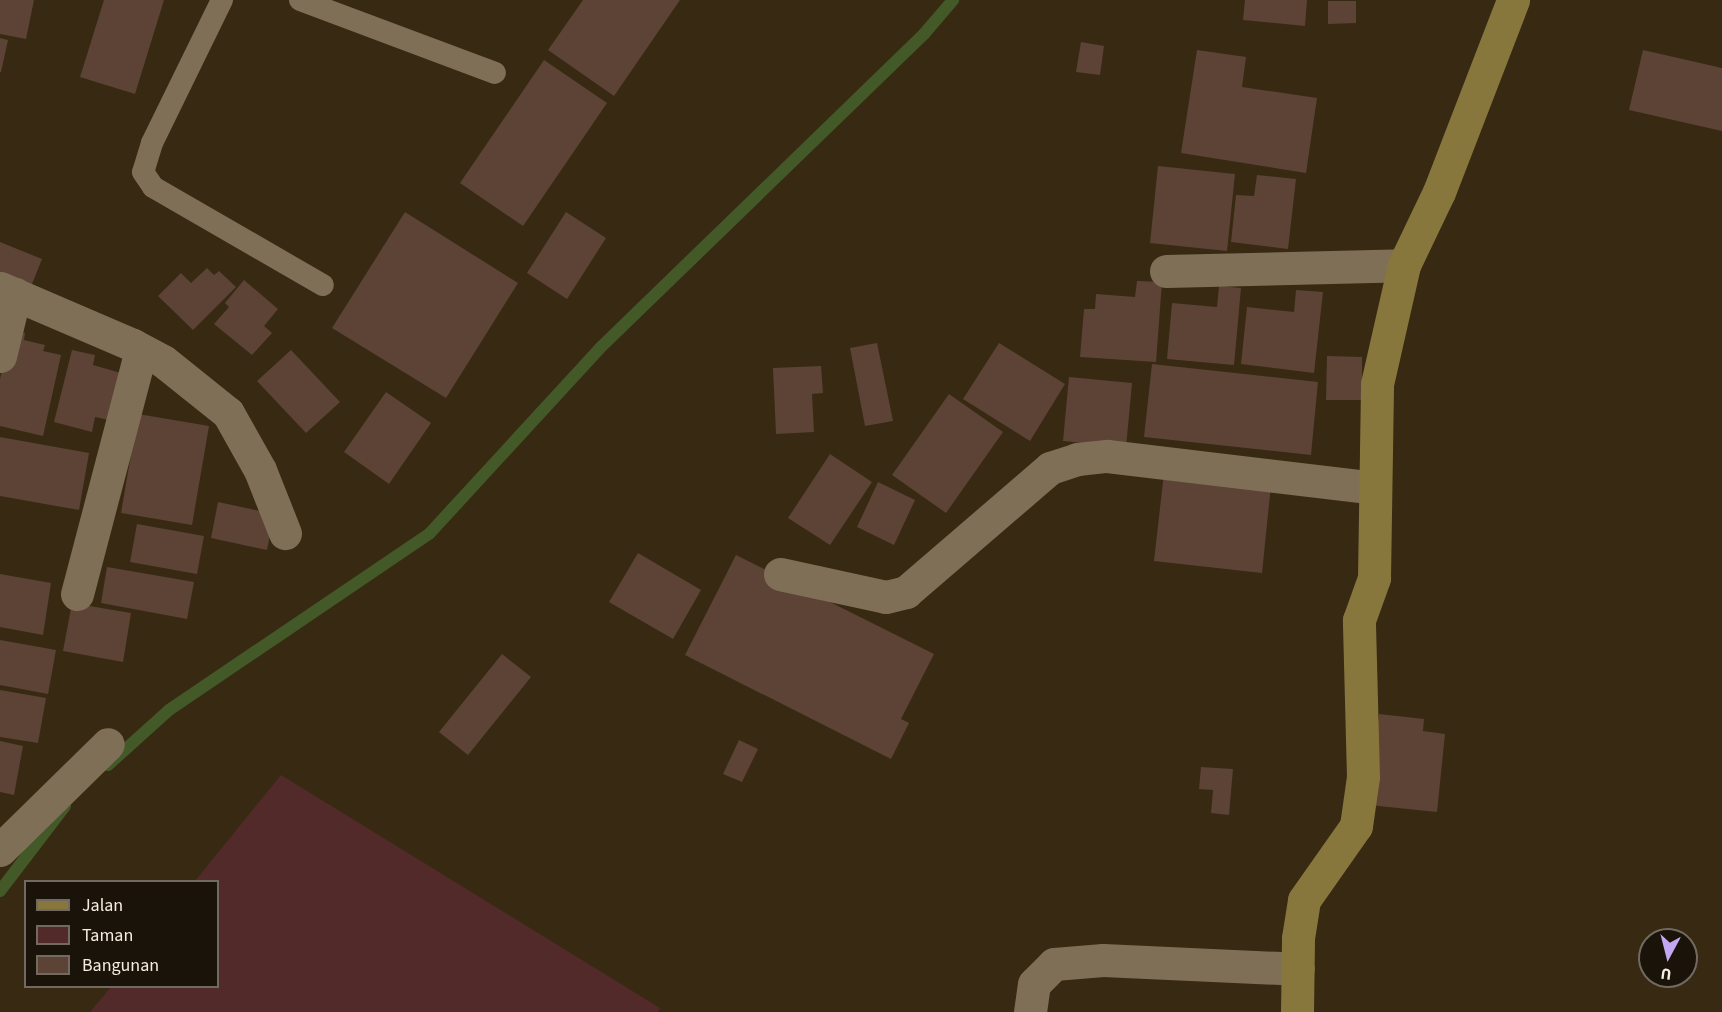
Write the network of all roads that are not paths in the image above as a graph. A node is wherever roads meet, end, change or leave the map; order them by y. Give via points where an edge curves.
1 (222, 0) edge
2 (300, 0) edge
3 (1513, 0) edge
4 (495, 73) dead end
5 (1404, 266) junction
6 (1166, 271) dead end
7 (323, 285) dead end
8 (8, 291) edge
9 (141, 350) junction
10 (0, 356) edge
11 (1375, 488) junction
12 (285, 533) dead end
13 (780, 574) dead end
14 (77, 594) dead end
15 (108, 744) dead end
16 (2, 845) edge
17 (1298, 969) junction
18 (1030, 1012) edge
19 (1297, 1012) edge

1 - 7 lane via 152,143 143,172 153,187
2 - 4 lane
3 - 5 street via 1439,192
5 - 6 street
5 - 11 street via 1377,384
8 - 9 street
8 - 10 street
9 - 12 street via 163,362 228,413 260,470
9 - 14 street
11 - 13 street via 1107,456 1077,459 1050,468 906,592 886,597
11 - 17 street via 1374,578 1359,620 1363,777 1356,826 1304,900
15 - 16 street
17 - 18 street via 1103,960 1054,964 1034,984
17 - 19 street

